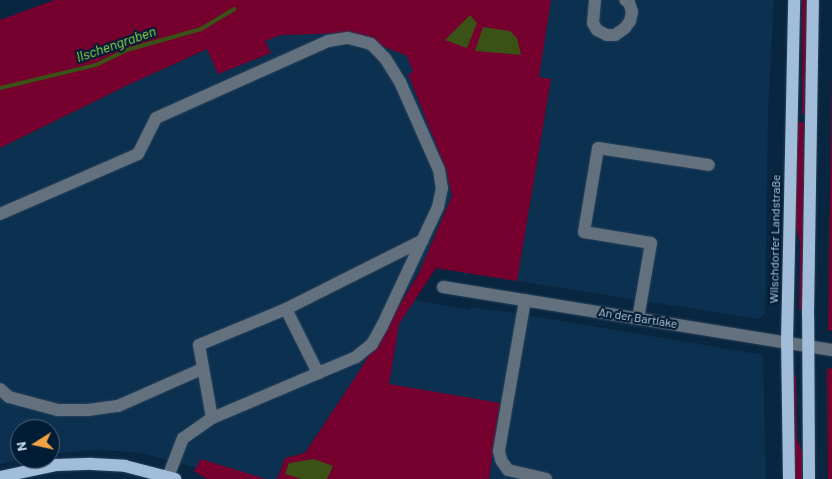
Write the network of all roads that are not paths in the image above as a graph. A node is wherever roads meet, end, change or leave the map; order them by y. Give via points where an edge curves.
1 (595, 0) edge
2 (625, 0) edge
3 (794, 0) edge
4 (813, 0) edge
5 (709, 165) dead end
6 (0, 214) edge
7 (423, 240) junction
8 (443, 287) dead end
9 (525, 300) junction
10 (286, 309) junction
11 (638, 318) junction
12 (787, 343) junction
13 (808, 346) junction
14 (832, 350) edge
15 (202, 369) junction
16 (318, 373) junction
17 (0, 389) edge
18 (212, 418) junction
19 (0, 477) edge
20 (172, 478) edge
21 (546, 479) edge
22 (789, 479) edge
23 (808, 479) edge

1 - 2 street via 594,23 597,30 615,35 630,21 632,12
3 - 12 main road, Wilschdorfer Landstraße
4 - 13 main road
5 - 11 street via 598,148 584,232 652,243
6 - 7 street via 138,154 156,118 328,41 348,38 371,44 385,58 400,82 439,170 442,188 438,207
7 - 10 street
7 - 16 street via 372,344 356,358
8 - 9 street, An der Bartlake
9 - 11 street, An der Bartlake
9 - 21 street via 499,451 508,470
10 - 15 street via 199,345
10 - 16 street
11 - 12 street, An der Bartlake
12 - 13 street, An der Bartlake
12 - 22 main road, Wilschdorfer Landstraße
13 - 14 street, An der Bartlake
13 - 23 main road
15 - 17 street via 118,406 88,410 58,410 9,397
15 - 18 street
16 - 18 street
18 - 20 street via 183,438
19 - 20 main road via 56,465 92,464 125,466

